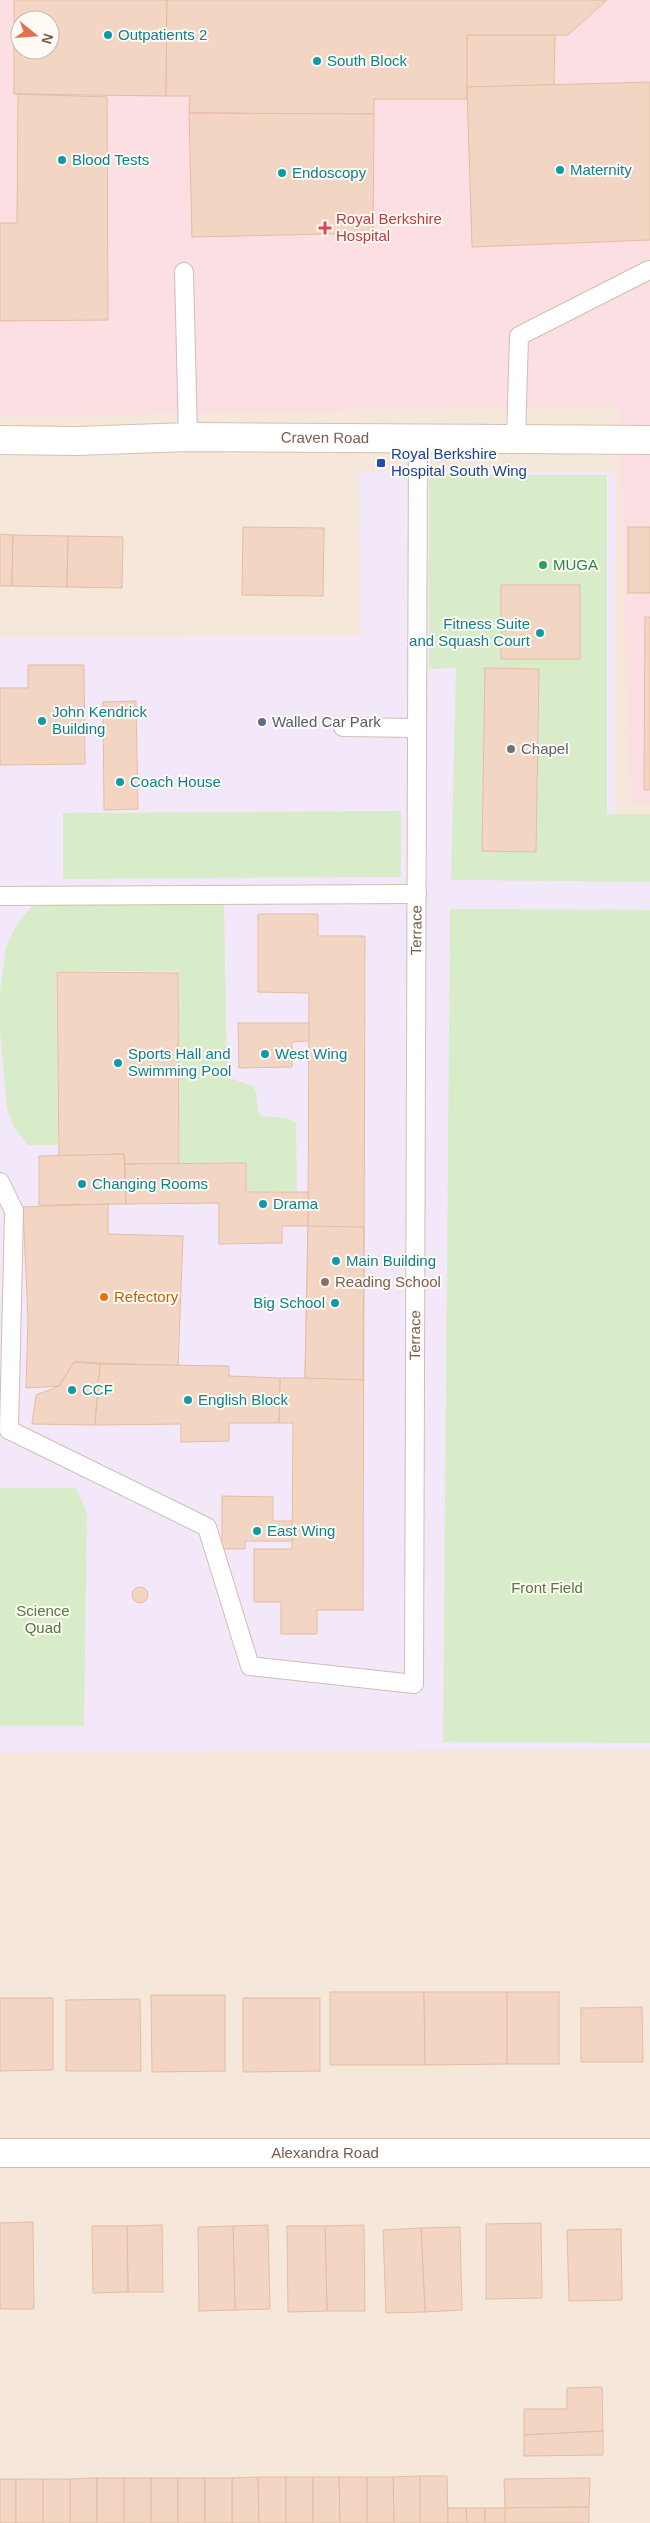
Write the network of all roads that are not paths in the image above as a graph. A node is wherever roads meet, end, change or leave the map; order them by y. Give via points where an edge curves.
1 (649, 270) edge
2 (184, 272) dead end
3 (188, 437) junction
4 (418, 437) junction
5 (516, 438) junction
6 (0, 440) edge
7 (650, 440) edge
8 (343, 727) dead end
9 (417, 728) junction
10 (417, 894) junction
11 (0, 896) edge
12 (0, 1182) edge
13 (0, 2152) edge
14 (650, 2153) edge

1 - 5 lane via 519,336
2 - 3 lane
3 - 4 street, Craven Road
3 - 6 street, Craven Road
4 - 5 street, Craven Road
4 - 9 lane, Terrace
5 - 7 street, Craven Road
8 - 9 lane
9 - 10 lane, Terrace
10 - 11 lane
10 - 12 lane, Terrace via 414,1684 250,1666 207,1527 9,1430 14,1211
13 - 14 street, Alexandra Road

